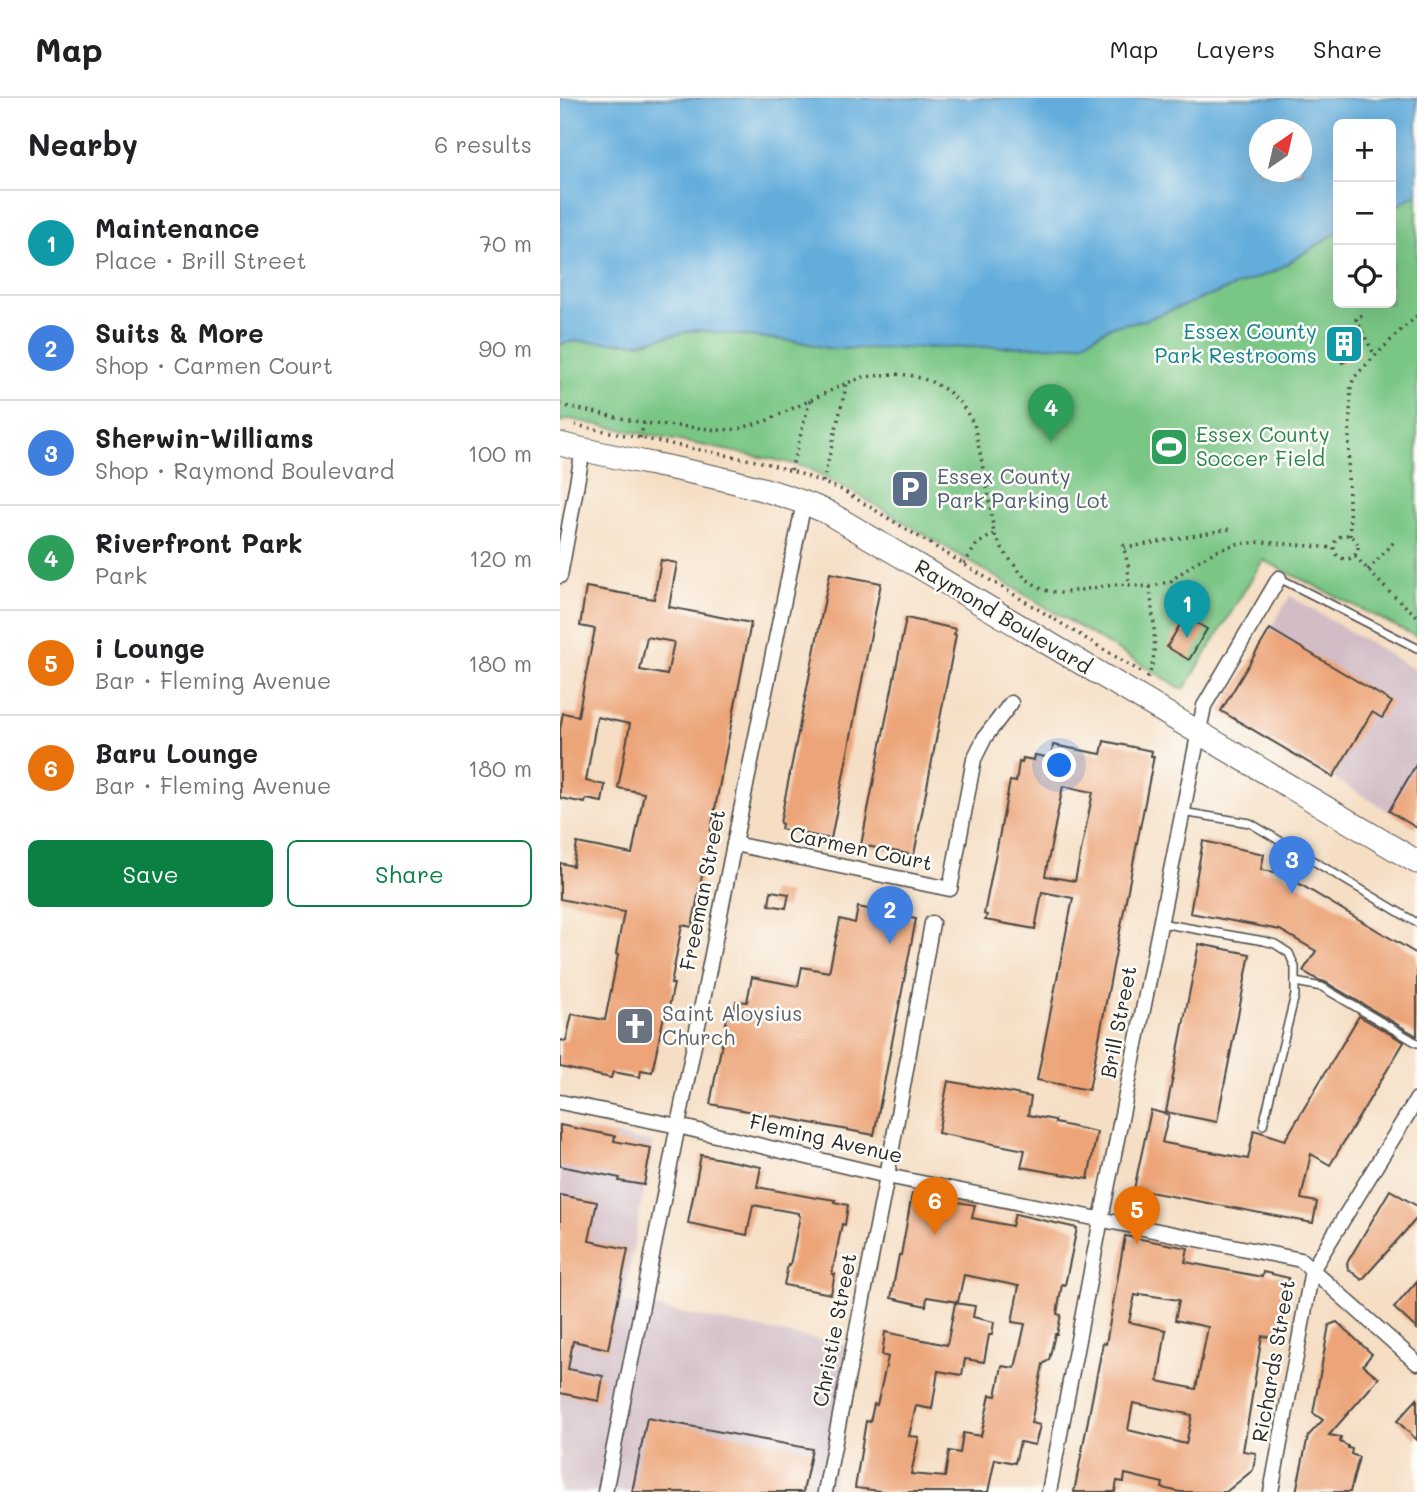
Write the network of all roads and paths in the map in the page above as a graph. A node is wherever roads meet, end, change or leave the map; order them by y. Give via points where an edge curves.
1 (1362, 315) dead end
2 (1417, 316) edge
3 (1375, 356) junction
4 (847, 383) junction
5 (810, 400) junction
6 (560, 405) edge
7 (644, 423) junction
8 (640, 438) dead end
9 (560, 444) edge
10 (583, 450) junction
11 (791, 470) dead end
12 (823, 482) dead end
13 (804, 502) junction
14 (1230, 529) dead end
15 (994, 534) junction
16 (1350, 536) junction
17 (1395, 541) dead end
18 (1334, 548) junction
19 (1355, 556) junction
20 (964, 564) dead end
21 (1368, 570) junction
22 (560, 576) edge
23 (1279, 578) joint
24 (1171, 581) junction
25 (994, 583) dead end
26 (1129, 584) junction
27 (1150, 587) junction
28 (1194, 600) dead end
29 (1417, 616) edge
30 (1417, 648) edge
31 (1011, 704) dead end
32 (1198, 732) junction
33 (1181, 811) junction
34 (734, 844) junction
35 (1417, 862) edge
36 (932, 923) dead end
37 (1159, 923) junction
38 (1417, 923) edge
39 (1295, 982) junction
40 (1417, 1044) edge
41 (1417, 1099) edge
42 (560, 1102) edge
43 (1263, 1125) dead end
44 (678, 1126) junction
45 (887, 1176) junction
46 (1101, 1219) junction
47 (1312, 1270) junction
48 (1417, 1363) edge
49 (606, 1492) edge
50 (825, 1492) edge
51 (1049, 1492) edge
52 (1272, 1492) edge

1 - 3 path via 1356,319
2 - 3 path
3 - 16 path via 1351,386
4 - 5 path
4 - 12 path
4 - 15 path via 864,377 910,375 948,391 962,405 974,424
5 - 7 path via 738,429
5 - 11 path
6 - 7 path
7 - 8 path
9 - 10 main road, Raymond Boulevard
10 - 13 main road, Raymond Boulevard via 757,487
10 - 22 street
13 - 32 main road, Raymond Boulevard
13 - 34 street, Freeman Street
14 - 26 path via 1124,546
15 - 20 path via 977,544
15 - 26 path via 1025,578 1043,590 1060,593
16 - 18 path via 1339,538
16 - 19 path via 1359,546
17 - 21 path
18 - 19 path via 1344,559
18 - 24 path via 1237,544 1216,551
19 - 21 path
21 - 29 path
23 - 30 lane
23 - 32 street, Brill Street via 1204,706
24 - 27 path
24 - 28 path
25 - 27 path via 1148,677 1154,650
26 - 27 path
31 - 34 street, Carmen Court via 985,737 974,760 950,889
32 - 33 street, Brill Street
32 - 35 main road, Raymond Boulevard
33 - 37 street, Brill Street
33 - 38 lane via 1250,823
34 - 44 street, Freeman Street
36 - 45 street, Christie Street
37 - 39 lane via 1275,944 1289,953
37 - 46 street, Brill Street
39 - 40 lane via 1322,987
39 - 43 lane via 1296,995
41 - 47 street, Richards Street
42 - 44 street, Fleming Avenue
44 - 45 street, Fleming Avenue
44 - 49 street, Freeman Street
45 - 46 street, Fleming Avenue
45 - 50 street, Christie Street
46 - 47 street, Fleming Avenue via 1301,1260
46 - 51 street, Brill Street
47 - 48 street, Fleming Avenue
47 - 52 street, Richards Street

